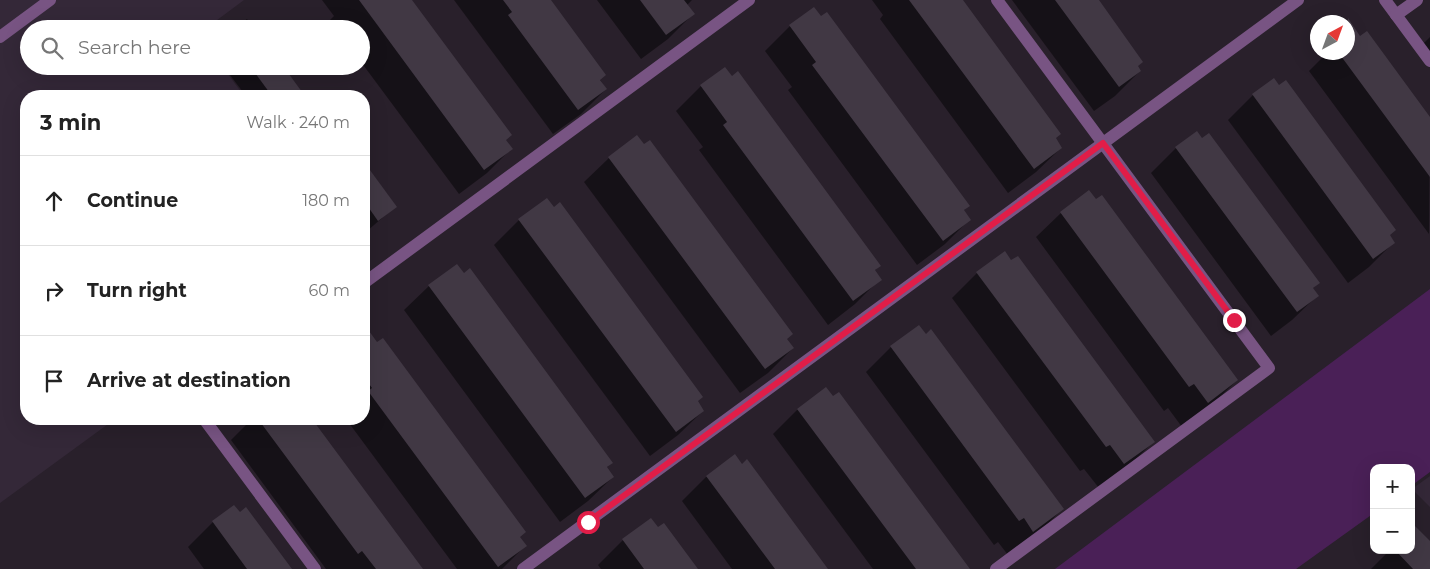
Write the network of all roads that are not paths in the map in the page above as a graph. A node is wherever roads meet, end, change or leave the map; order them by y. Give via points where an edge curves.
1 (50, 0) edge
2 (749, 0) edge
3 (997, 0) edge
4 (1298, 0) edge
5 (1385, 0) edge
6 (1417, 0) edge
7 (1396, 16) junction
8 (23, 20) edge
9 (20, 22) edge
10 (0, 37) edge
11 (1430, 61) edge
12 (1103, 143) junction
13 (370, 279) edge
14 (208, 425) edge
15 (315, 569) edge
16 (523, 569) edge
17 (996, 569) edge

1 - 8 lane
2 - 13 lane
3 - 12 lane
4 - 12 lane
5 - 7 lane
6 - 7 lane
7 - 11 lane
9 - 10 lane
12 - 16 lane
12 - 17 lane via 1269,368
14 - 15 lane

